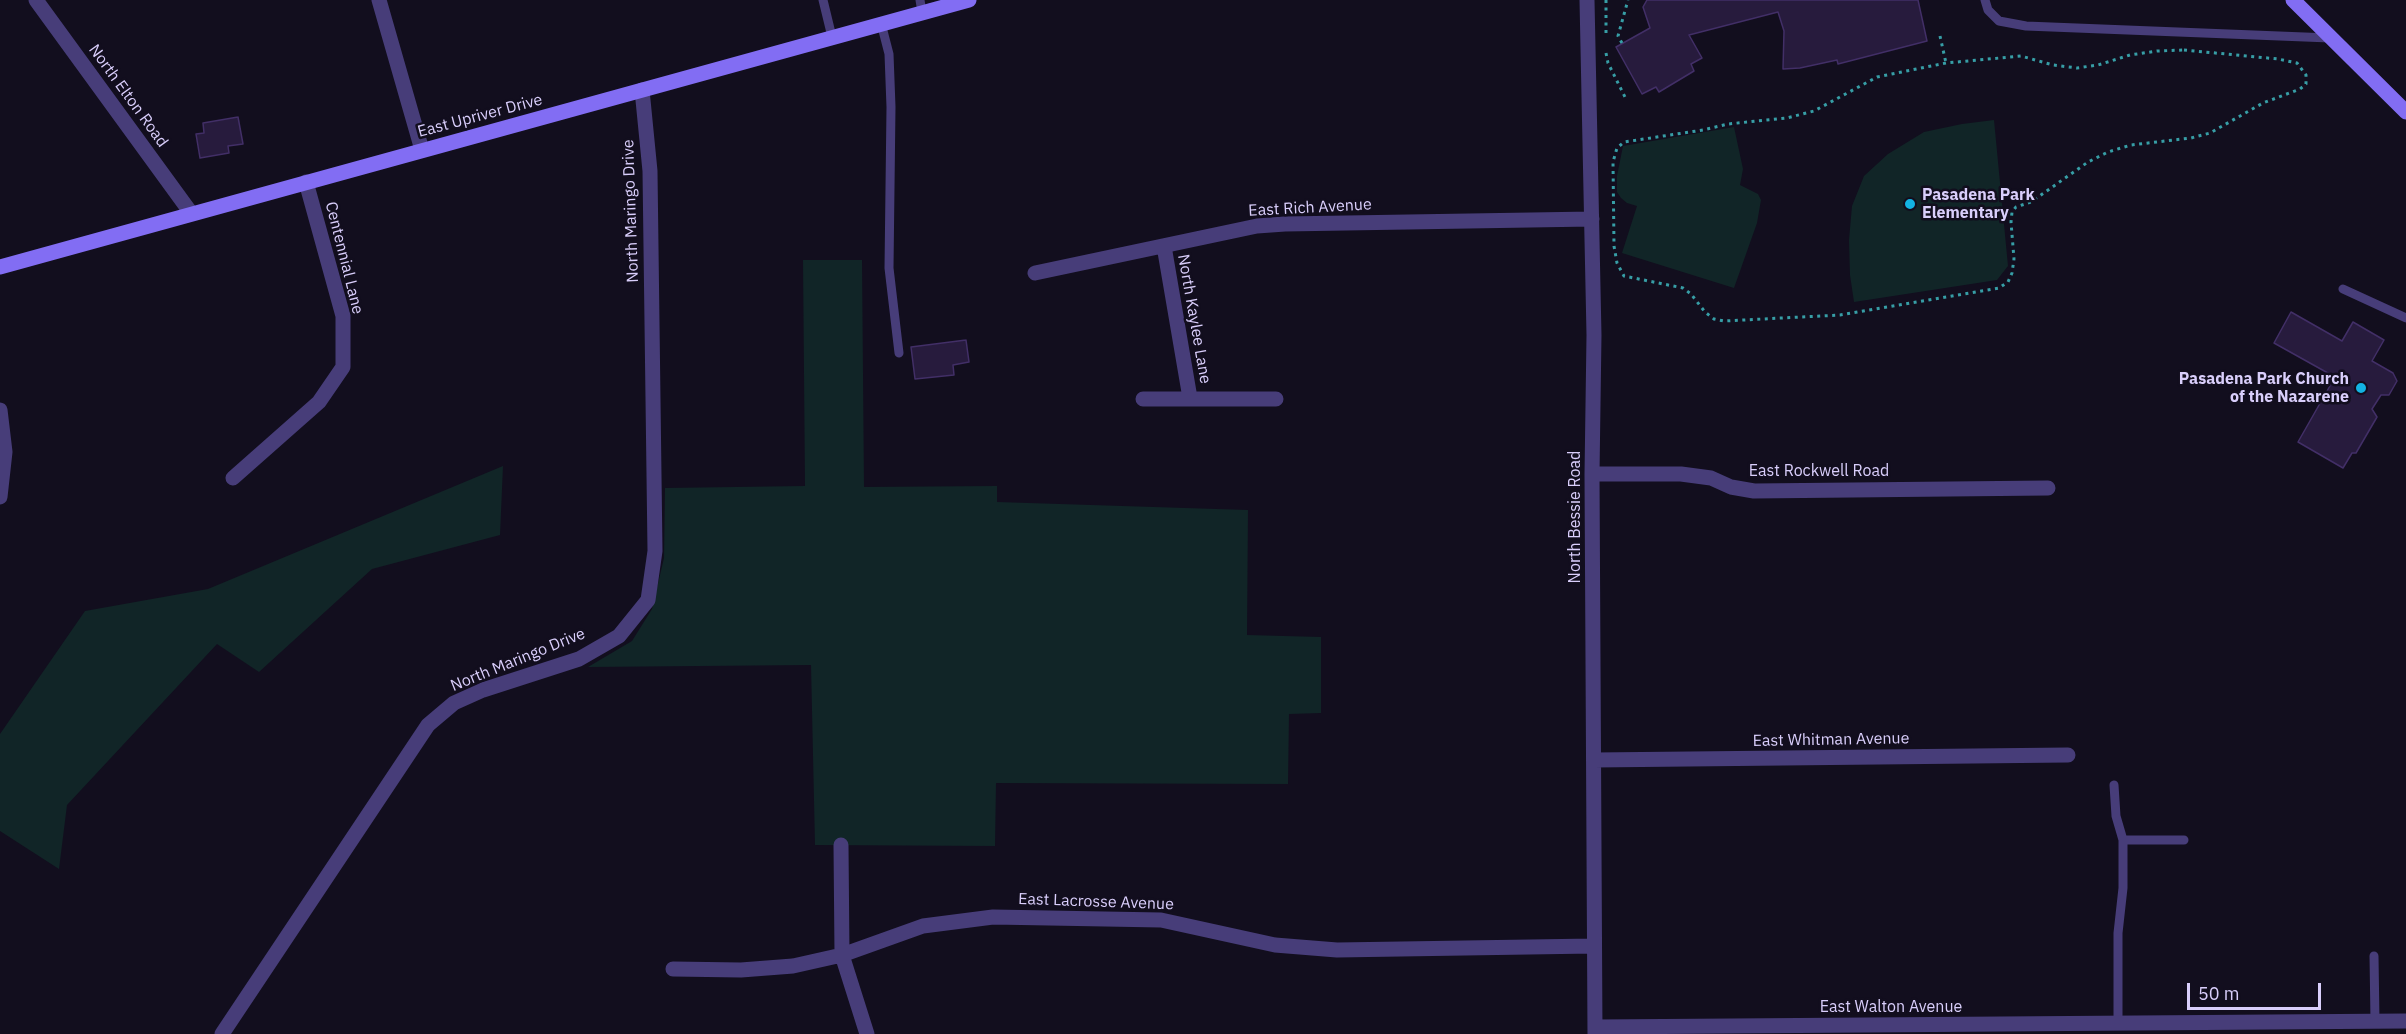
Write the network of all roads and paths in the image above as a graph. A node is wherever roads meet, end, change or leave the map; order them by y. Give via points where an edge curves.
1 (36, 0) edge
2 (379, 0) edge
3 (823, 0) edge
4 (969, 0) edge
5 (1587, 0) edge
6 (1606, 0) edge
7 (1628, 0) edge
8 (1986, 0) edge
9 (2293, 0) edge
10 (921, 6) edge
11 (881, 23) junction
12 (1940, 36) dead end
13 (832, 37) junction
14 (2331, 38) junction
15 (1622, 43) dead end
16 (1946, 63) junction
17 (642, 90) junction
18 (1626, 99) dead end
19 (2406, 112) edge
20 (422, 150) junction
21 (306, 182) junction
22 (191, 213) junction
23 (1592, 219) junction
24 (1164, 246) junction
25 (0, 267) edge
26 (1035, 273) dead end
27 (2343, 289) dead end
28 (2406, 318) edge
29 (899, 353) dead end
30 (1190, 398) junction
31 (1143, 399) dead end
32 (1276, 399) dead end
33 (0, 410) edge
34 (1592, 474) junction
35 (233, 478) dead end
36 (2048, 488) dead end
37 (0, 497) edge
38 (2068, 755) dead end
39 (1594, 760) junction
40 (2114, 785) dead end
41 (2123, 840) junction
42 (2184, 840) dead end
43 (841, 845) dead end
44 (1593, 946) junction
45 (842, 956) junction
46 (2374, 956) dead end
47 (673, 969) dead end
48 (2375, 1021) junction
49 (2406, 1021) edge
50 (2118, 1023) junction
51 (1972, 1029) edge
52 (1595, 1031) edge
53 (222, 1034) edge
54 (867, 1034) edge

1 - 22 street, North Elton Road
2 - 20 street
3 - 13 lane
4 - 10 main road, East Upriver Drive
5 - 23 street, North Bessie Road
6 - 18 path via 1606,54
7 - 15 path via 1618,36
8 - 14 lane via 1988,10 1999,21 2026,26
9 - 14 main road
10 - 11 main road, East Upriver Drive
11 - 13 main road, East Upriver Drive
11 - 29 lane via 889,54 889,268
12 - 16 path
13 - 17 main road, East Upriver Drive
14 - 19 main road
16 - 16 path via 1877,77 1814,111 1787,118 1624,142 1617,148 1613,162 1614,246 1624,276 1683,288 1705,312 1724,321 1840,315 2000,288 2012,273 2011,222 2016,207 2031,202 2108,152 2210,133 2306,84 2306,75 2297,63 2184,51 2148,52 2077,68 2021,56
17 - 20 main road, East Upriver Drive
17 - 53 street, North Maringo Drive via 651,171 654,551 648,600 619,636 579,659 483,690 454,703 428,725
20 - 21 main road, East Upriver Drive
21 - 22 main road, East Upriver Drive
21 - 35 street, Centennial Lane via 343,315 343,367 319,402
22 - 25 main road, East Upriver Drive
23 - 24 street, East Rich Avenue via 1285,224 1257,226
23 - 34 street, North Bessie Road
24 - 26 street, East Rich Avenue
24 - 30 street, North Kaylee Lane
27 - 28 lane
30 - 31 street, North Kaylee Lane
30 - 32 street, North Kaylee Lane
33 - 37 street via 5,452
34 - 36 street, East Rockwell Road via 1681,474 1754,491
34 - 39 street, North Bessie Road
38 - 39 street, East Whitman Avenue
39 - 44 street, North Bessie Road
40 - 41 lane via 2116,816
41 - 42 lane
41 - 50 lane
43 - 45 street
44 - 45 street, East Lacrosse Avenue via 1337,950 1275,945 1161,920 993,916 923,926
44 - 52 street, North Bessie Road
45 - 47 street, East Lacrosse Avenue via 793,966 741,970
45 - 54 street
46 - 48 lane
48 - 49 street, East Walton Avenue
48 - 50 street, East Walton Avenue
50 - 51 street, East Walton Avenue
51 - 52 street, East Walton Avenue

